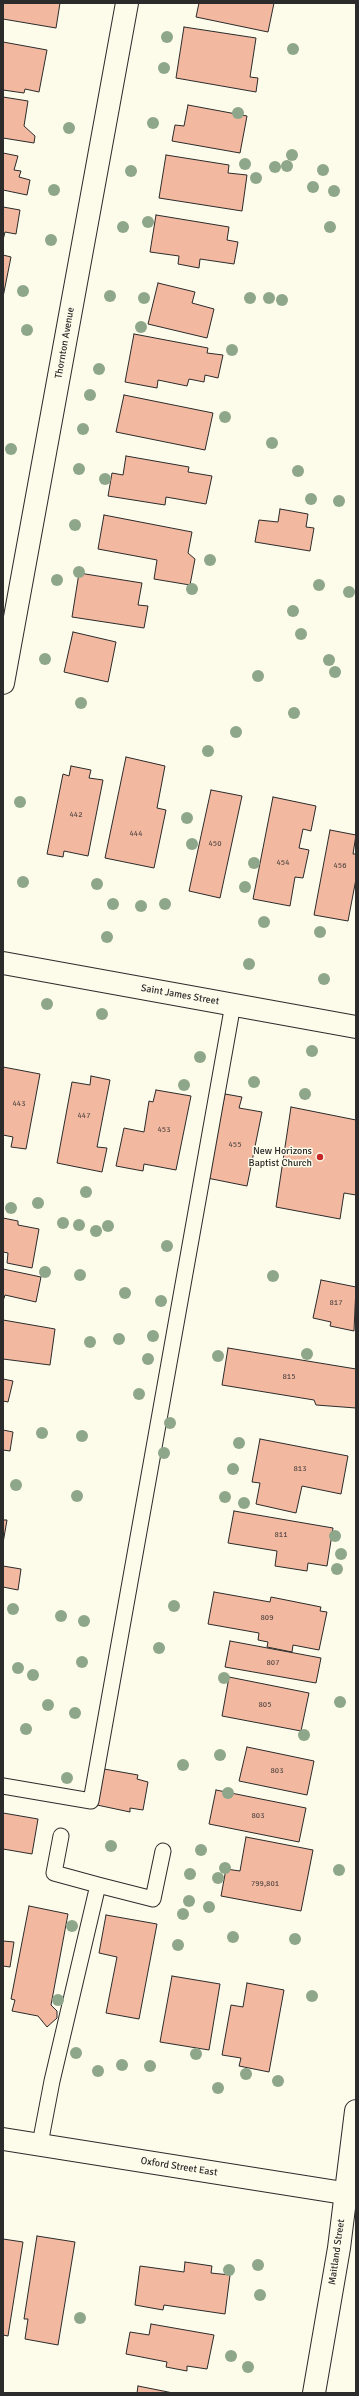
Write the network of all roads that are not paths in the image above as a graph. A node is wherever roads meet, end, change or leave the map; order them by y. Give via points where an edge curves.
1 (127, 3) edge
2 (3, 683) edge
3 (3, 963) edge
4 (233, 1004) junction
5 (356, 1027) edge
6 (3, 1786) edge
7 (61, 1836) dead end
8 (163, 1851) dead end
9 (98, 1885) junction
10 (356, 2111) edge
11 (3, 2138) edge
12 (40, 2144) junction
13 (351, 2194) edge
14 (314, 2393) edge

1 - 2 street, Thornton Avenue
3 - 4 street, Saint James Street
4 - 5 street, Saint James Street
4 - 6 lane via 91,1801
7 - 9 lane via 54,1873
8 - 9 lane via 153,1899
9 - 12 lane via 52,2081
10 - 13 street, Maitland Street
11 - 12 street, Oxford Street East
12 - 13 street, Oxford Street East
13 - 14 street, Maitland Street

